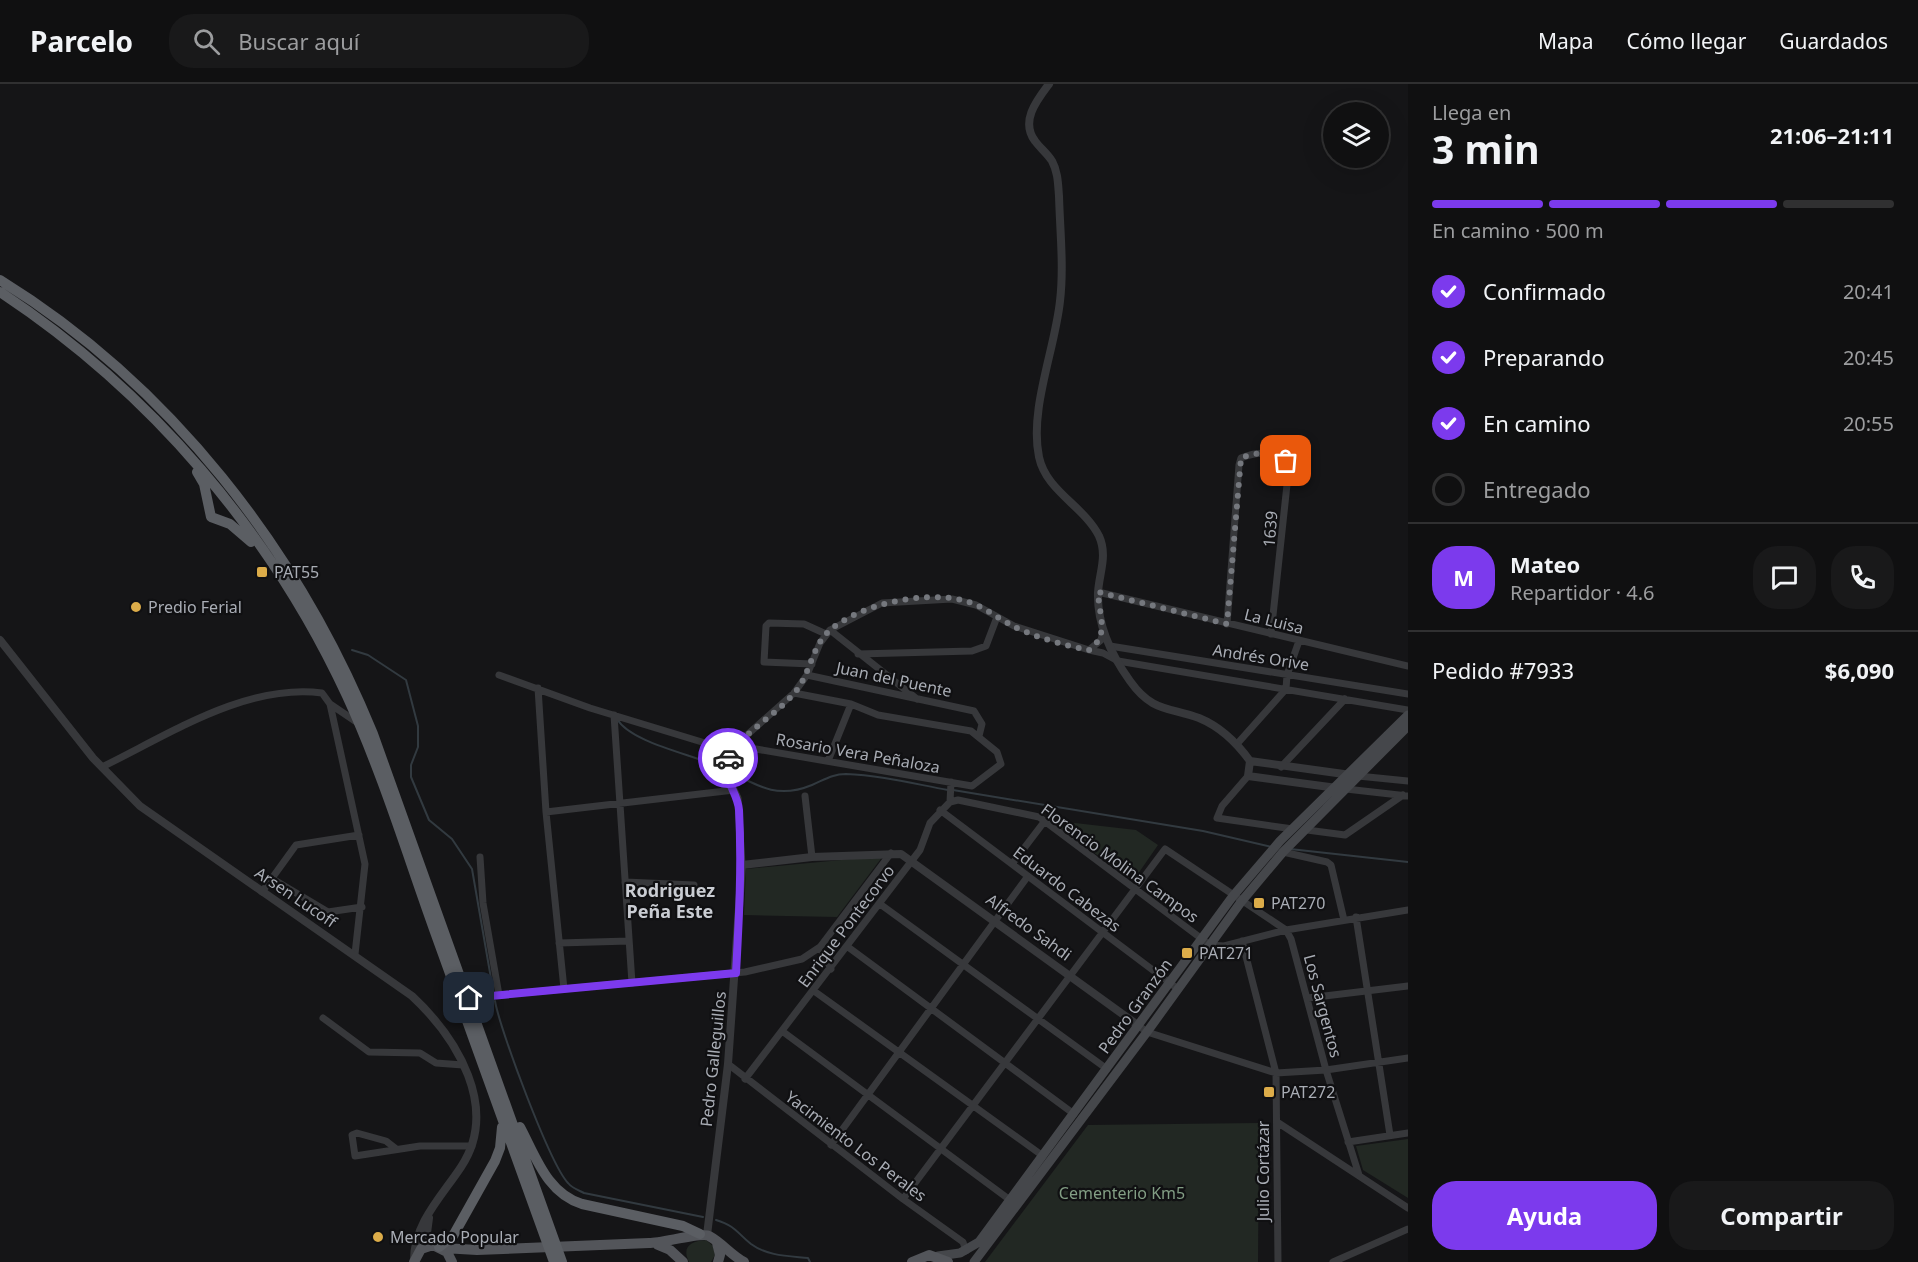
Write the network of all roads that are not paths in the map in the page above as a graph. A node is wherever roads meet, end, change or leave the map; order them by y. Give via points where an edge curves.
1 (1049, 84) edge
2 (0, 279) edge
3 (0, 292) edge
4 (186, 451) junction
5 (268, 557) junction
6 (1098, 592) junction
7 (997, 617) junction
8 (1227, 624) junction
9 (1103, 631) junction
10 (828, 632) junction
11 (1271, 634) junction
12 (0, 640) edge
13 (1299, 641) junction
14 (1110, 646) junction
15 (1089, 650) junction
16 (858, 654) junction
17 (1118, 661) junction
18 (812, 664) junction
19 (1408, 666) edge
20 (499, 675) dead end
21 (807, 675) junction
22 (1287, 675) junction
23 (538, 688) junction
24 (1286, 689) junction
25 (795, 693) junction
26 (1408, 694) edge
27 (1345, 699) junction
28 (920, 701) junction
29 (330, 704) junction
30 (851, 704) junction
31 (1408, 710) edge
32 (614, 715) junction
33 (1408, 715) edge
34 (359, 724) junction
35 (1408, 726) edge
36 (979, 736) junction
37 (1237, 744) junction
38 (735, 748) junction
39 (828, 761) junction
40 (1250, 761) junction
41 (102, 767) junction
42 (1281, 767) junction
43 (1354, 775) junction
44 (1248, 776) junction
45 (951, 782) junction
46 (1408, 782) edge
47 (1335, 788) junction
48 (1346, 789) junction
49 (734, 790) junction
50 (805, 796) dead end
51 (1406, 796) edge
52 (950, 802) junction
53 (621, 805) junction
54 (940, 810) junction
55 (546, 812) junction
56 (1044, 822) junction
57 (1293, 828) junction
58 (1307, 830) junction
59 (359, 835) junction
60 (1283, 852) junction
61 (891, 853) junction
62 (480, 857) dead end
63 (812, 857) junction
64 (912, 861) junction
65 (1012, 864) junction
66 (742, 865) junction
67 (1028, 876) junction
68 (271, 878) junction
69 (625, 882) junction
70 (694, 885) dead end
71 (1133, 890) junction
72 (262, 892) junction
73 (1237, 899) junction
74 (880, 904) junction
75 (362, 907) junction
76 (1408, 910) edge
77 (1356, 917) junction
78 (1344, 920) junction
79 (994, 921) junction
80 (1286, 930) junction
81 (1102, 932) junction
82 (629, 941) junction
83 (1242, 941) junction
84 (1205, 942) junction
85 (559, 943) junction
86 (820, 946) junction
87 (848, 947) junction
88 (355, 954) junction
89 (963, 964) junction
90 (831, 969) junction
91 (736, 973) junction
92 (1069, 975) junction
93 (632, 982) junction
94 (1174, 986) junction
95 (1408, 986) edge
96 (564, 989) junction
97 (1366, 990) junction
98 (814, 991) junction
99 (499, 995) junction
100 (469, 998) junction
101 (1308, 998) junction
102 (931, 1008) junction
103 (322, 1018) dead end
104 (1037, 1018) junction
105 (1143, 1029) junction
106 (782, 1031) junction
107 (899, 1052) junction
108 (1408, 1058) edge
109 (1004, 1063) junction
110 (1377, 1063) junction
111 (728, 1064) junction
112 (463, 1065) junction
113 (1107, 1069) junction
114 (1326, 1070) junction
115 (1276, 1073) junction
116 (745, 1079) junction
117 (502, 1094) junction
118 (868, 1095) junction
119 (973, 1105) junction
120 (499, 1109) junction
121 (1074, 1114) junction
122 (1277, 1122) junction
123 (1408, 1133) edge
124 (1390, 1136) junction
125 (1348, 1142) junction
126 (831, 1145) junction
127 (472, 1146) junction
128 (395, 1148) junction
129 (940, 1148) junction
130 (1043, 1156) junction
131 (1359, 1175) junction
132 (903, 1199) junction
133 (1010, 1200) junction
134 (1408, 1208) edge
135 (432, 1209) junction
136 (1408, 1229) edge
137 (703, 1234) junction
138 (688, 1238) junction
139 (649, 1243) junction
140 (717, 1243) junction
141 (438, 1247) junction
142 (477, 1250) junction
143 (966, 1251) junction
144 (943, 1259) edge
145 (414, 1261) edge
146 (912, 1261) edge
147 (452, 1262) edge
148 (458, 1262) edge
149 (554, 1262) edge
150 (562, 1262) edge
151 (682, 1262) edge
152 (718, 1262) edge
153 (744, 1262) edge
154 (974, 1262) edge
155 (1278, 1262) edge
156 (1333, 1262) edge

1 - 6 street via 1035,103 1029,120 1031,135 1053,163 1059,188 1060,302 1039,419 1039,454 1049,480 1100,537 1103,558
2 - 100 highway via 97,350 147,395 219,474 284,562 330,640 362,706
3 - 4 highway via 87,354
4 - 5 highway
4 - 5 highway via 204,484 211,517 230,524
5 - 34 highway via 313,630
6 - 8 street, La Luisa
6 - 9 street
7 - 10 street, Andrés Orive via 964,600 933,598 882,603
7 - 15 street, Andrés Orive via 1031,633
7 - 16 street via 986,646 972,651
8 - 11 street, La Luisa
8 - 11 street, 1639 via 1239,465 1241,458 1249,454 1269,453 1282,457 1289,466
9 - 14 street
9 - 15 street via 1101,640
10 - 16 street
10 - 18 street
10 - 18 street via 804,624 766,626 764,662
11 - 13 street, La Luisa
12 - 41 street, Arsen Lucoff
13 - 19 street, La Luisa
13 - 22 street
14 - 17 street
14 - 22 street, Andrés Orive
15 - 17 street, Andrés Orive
16 - 28 street
17 - 24 street, Andrés Orive
17 - 37 street via 1152,705 1198,718 1217,727
18 - 21 street
20 - 23 street, Rosario Vera Peñaloza
21 - 25 street
21 - 28 street, Juan del Puente
22 - 24 street
22 - 26 street, Andrés Orive
23 - 32 street, Rosario Vera Peñaloza
23 - 55 street
24 - 27 street, Andrés Orive
24 - 37 street
25 - 30 street, Juan del Puente
25 - 38 street
27 - 31 street, Andrés Orive
27 - 42 street
28 - 36 street, Juan del Puente via 974,711 982,724
29 - 34 street
29 - 41 street via 322,693 309,691 259,696 233,704
29 - 59 street
30 - 36 street, Juan del Puente via 878,716 971,731
30 - 39 street
32 - 38 street, Rosario Vera Peñaloza via 715,746
32 - 53 street
33 - 43 main road, Pedro Granzón
34 - 120 highway
35 - 43 main road, Pedro Granzón
36 - 45 street, Rosario Vera Peñaloza via 997,752 1001,764 972,786
37 - 40 street
38 - 39 street, Rosario Vera Peñaloza
38 - 49 street, Pedro Galleguillos via 726,762
39 - 45 street, Rosario Vera Peñaloza
40 - 42 street
40 - 44 street
41 - 72 street, Arsen Lucoff via 140,806
42 - 43 street
43 - 46 street
43 - 47 main road, Pedro Granzón
43 - 48 main road, Pedro Granzón
44 - 47 street
44 - 57 street via 1216,818
45 - 52 street
47 - 48 street
47 - 57 main road, Pedro Granzón
48 - 51 street
48 - 58 main road, Pedro Granzón
49 - 53 street
49 - 66 street, Pedro Galleguillos via 738,798
50 - 63 street
51 - 58 street via 1345,835
52 - 54 street, Enrique Pontecorvo
52 - 56 street, Florencio Molina Campos via 958,800 1030,814
53 - 55 street
53 - 69 street
54 - 64 street, Enrique Pontecorvo
54 - 65 street, Eduardo Cabezas
55 - 85 street
56 - 65 street
56 - 71 street, Florencio Molina Campos
57 - 73 main road, Pedro Granzón
58 - 60 main road, Pedro Granzón
59 - 68 street via 296,845
59 - 75 street via 364,864
60 - 73 main road, Pedro Granzón
60 - 78 street via 1327,861 1334,870
61 - 63 street
61 - 64 street, Alfredo Sahdi
61 - 86 street
62 - 99 street via 483,903
63 - 66 street
64 - 74 street, Enrique Pontecorvo
64 - 79 street, Alfredo Sahdi
65 - 67 street, Eduardo Cabezas
66 - 91 street, Pedro Galleguillos
67 - 79 street
67 - 81 street, Eduardo Cabezas
68 - 72 street
68 - 75 street via 328,912
69 - 70 street
69 - 82 street
71 - 73 street via 1165,849
71 - 81 street
71 - 84 street, Florencio Molina Campos
72 - 88 street, Arsen Lucoff
73 - 80 street
73 - 84 main road, Pedro Granzón
74 - 87 street, Enrique Pontecorvo
74 - 89 street
75 - 88 street
76 - 77 street
77 - 78 street
77 - 97 street
78 - 80 street
79 - 89 street
79 - 92 street, Alfredo Sahdi
80 - 83 street
80 - 101 street, Los Sargentos
81 - 92 street
81 - 94 street, Eduardo Cabezas
82 - 85 street
82 - 93 street
83 - 84 street via 1224,946
83 - 115 street, Julio Cortázar
84 - 94 main road, Pedro Granzón
85 - 96 street
86 - 90 street
86 - 91 street via 802,958
87 - 90 street, Enrique Pontecorvo
87 - 102 street
88 - 112 street, Arsen Lucoff via 430,1012
89 - 102 street
89 - 104 street
90 - 98 street, Enrique Pontecorvo
91 - 93 street
91 - 111 street, Pedro Galleguillos
92 - 104 street
92 - 105 street, Alfredo Sahdi
93 - 96 street
94 - 105 main road, Pedro Granzón
95 - 97 street
96 - 99 street
97 - 101 street
97 - 110 street
98 - 106 street, Enrique Pontecorvo
98 - 107 street
99 - 100 street
100 - 117 highway
101 - 114 street, Los Sargentos
102 - 107 street
102 - 109 street
103 - 112 street via 369,1052 420,1053 436,1063
104 - 109 street
104 - 113 street
105 - 113 main road, Pedro Granzón
105 - 115 street
105 - 154 main road, Pedro Granzón
106 - 116 street, Enrique Pontecorvo
106 - 118 street
107 - 118 street
107 - 119 street
108 - 110 street
109 - 119 street
109 - 121 street
110 - 114 street
110 - 124 street
111 - 116 street, Yacimiento Los Perales
111 - 137 street, Pedro Galleguillos
112 - 127 street, Arsen Lucoff via 478,1112
113 - 121 main road, Pedro Granzón
114 - 115 street
114 - 125 street, Los Sargentos
115 - 122 street, Julio Cortázar
116 - 126 street, Yacimiento Los Perales
117 - 137 highway via 548,1181 563,1195 582,1204
117 - 150 highway
118 - 126 street
118 - 129 street
119 - 129 street
119 - 130 street
120 - 141 highway via 499,1153 453,1236
120 - 149 highway
121 - 130 main road, Pedro Granzón
122 - 131 street
122 - 155 street, Julio Cortázar
123 - 124 street
124 - 125 street
125 - 131 street, Los Sargentos
126 - 132 street, Yacimiento Los Perales
127 - 128 street
127 - 135 street, Arsen Lucoff
128 - 128 street via 386,1141 352,1135 355,1156
129 - 132 street
129 - 133 street
130 - 133 main road, Pedro Granzón
131 - 134 street
132 - 143 street, Yacimiento Los Perales via 963,1242
133 - 143 main road, Pedro Granzón via 979,1242
135 - 141 street, Arsen Lucoff via 427,1233
135 - 145 street, Arsen Lucoff via 418,1231
136 - 156 street
137 - 138 main road
137 - 140 main road
138 - 139 main road
138 - 151 main road via 681,1249
139 - 142 main road
139 - 151 main road via 670,1250
140 - 152 main road
140 - 153 main road
141 - 142 main road
141 - 145 main road via 421,1249
141 - 147 main road
142 - 148 main road
143 - 144 main road
144 - 146 main road via 929,1254

